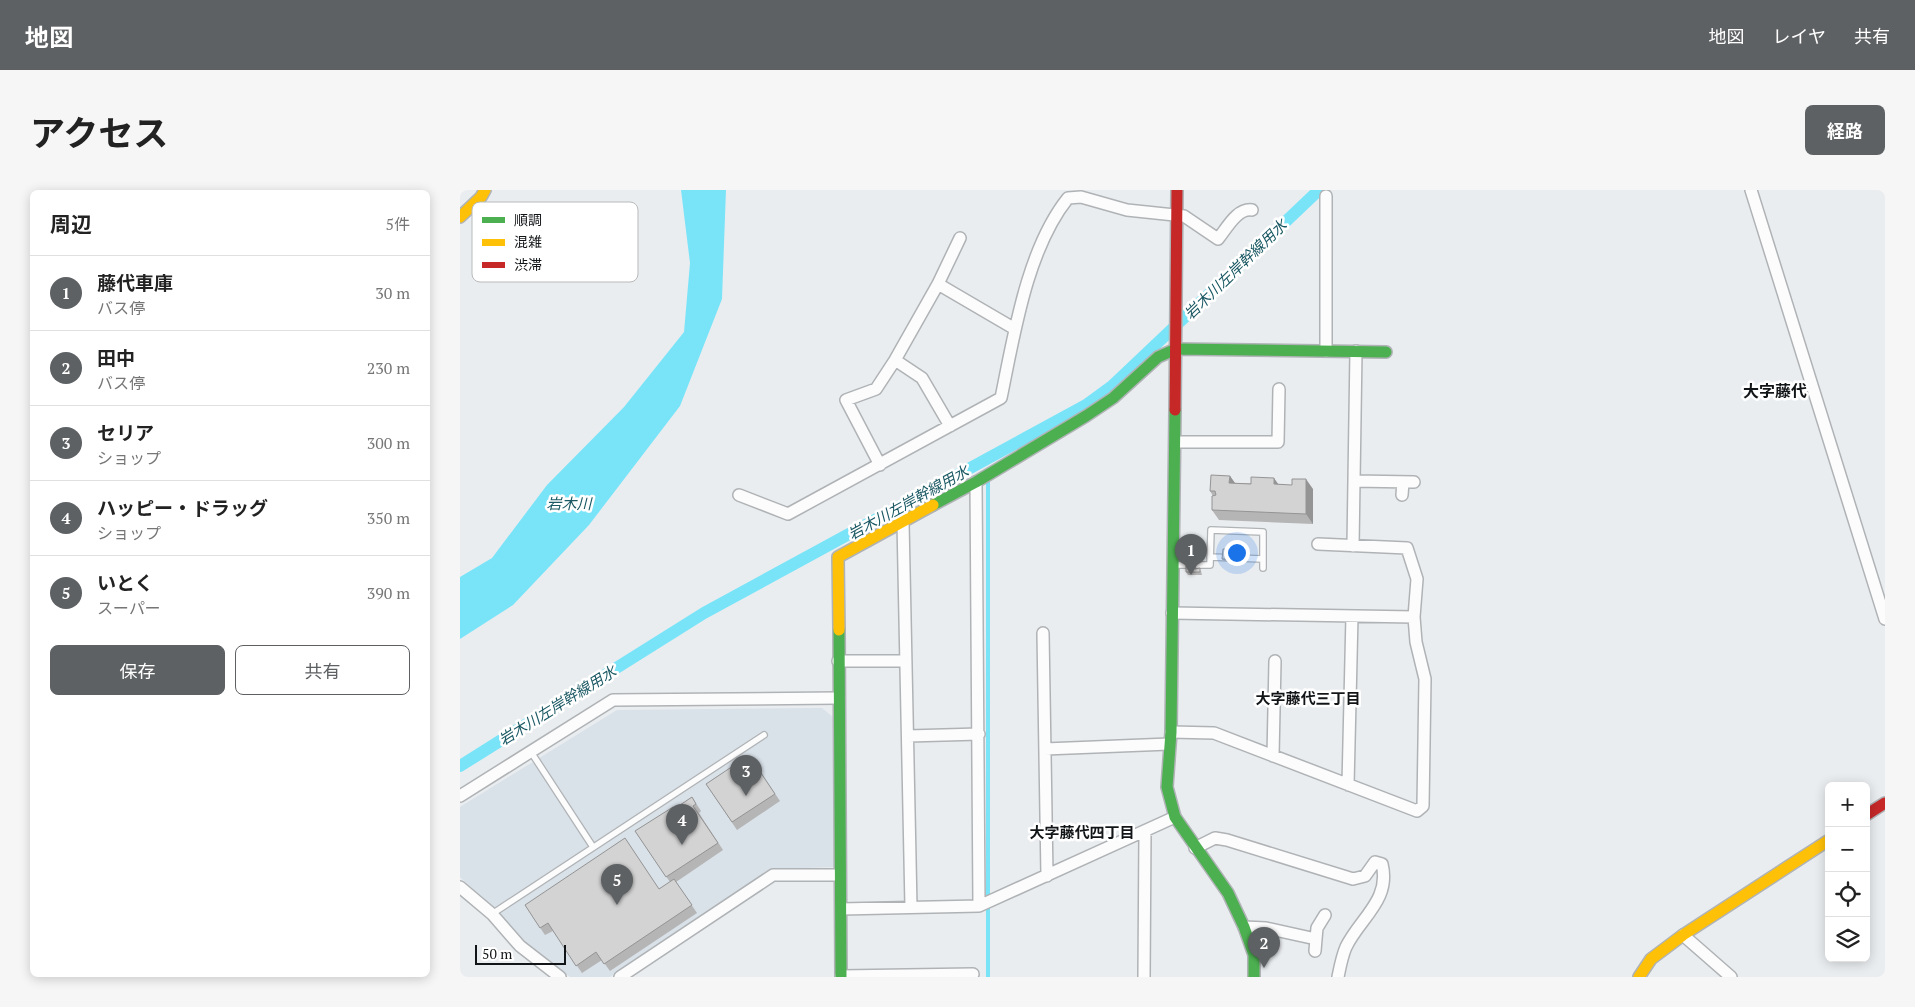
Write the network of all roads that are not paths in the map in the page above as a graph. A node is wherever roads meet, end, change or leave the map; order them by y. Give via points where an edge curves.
1 (485, 190) edge
2 (1177, 190) edge
3 (1751, 190) edge
4 (1326, 196) dead end
5 (476, 202) edge
6 (472, 206) edge
7 (1252, 210) dead end
8 (1176, 215) junction
9 (460, 217) edge
10 (960, 238) dead end
11 (938, 284) junction
12 (1015, 329) junction
13 (1176, 349) junction
14 (1326, 351) junction
15 (1356, 351) junction
16 (1386, 352) dead end
17 (895, 360) junction
18 (1279, 388) dead end
19 (950, 426) junction
20 (1175, 442) junction
21 (880, 465) junction
22 (1354, 481) junction
23 (976, 482) junction
24 (739, 495) dead end
25 (1402, 495) dead end
26 (903, 522) junction
27 (1318, 544) dead end
28 (1353, 546) junction
29 (1210, 557) junction
30 (1263, 559) junction
31 (1173, 565) junction
32 (1263, 568) dead end
33 (1172, 613) junction
34 (1352, 616) junction
35 (1414, 617) junction
36 (1885, 619) edge
37 (1044, 633) dead end
38 (838, 660) junction
39 (906, 660) junction
40 (1275, 660) dead end
41 (838, 698) junction
42 (1171, 732) junction
43 (979, 734) junction
44 (764, 735) dead end
45 (908, 736) junction
46 (1169, 744) junction
47 (1045, 749) junction
48 (531, 752) junction
49 (1273, 756) junction
50 (1348, 785) junction
51 (460, 796) edge
52 (1885, 803) edge
53 (1870, 813) edge
54 (1175, 818) junction
55 (1145, 831) junction
56 (1825, 843) edge
57 (593, 847) junction
58 (1196, 848) junction
59 (834, 875) dead end
60 (1047, 876) junction
61 (460, 887) edge
62 (986, 904) junction
63 (911, 907) junction
64 (841, 909) junction
65 (492, 914) junction
66 (1325, 915) dead end
67 (1244, 927) junction
68 (1684, 935) junction
69 (1316, 939) junction
70 (1315, 951) dead end
71 (974, 974) dead end
72 (560, 977) edge
73 (620, 977) edge
74 (841, 977) edge
75 (1144, 977) edge
76 (1254, 977) edge
77 (1338, 977) edge
78 (1639, 977) edge
79 (1730, 977) edge

1 - 5 street
2 - 8 street
3 - 36 street
4 - 14 street
6 - 9 street
7 - 8 street via 1240,212 1218,239 1184,216
8 - 12 street via 1128,210 1081,197 1068,198 1056,213 1042,241
8 - 13 street
10 - 11 street
11 - 12 street
11 - 17 street
12 - 19 street via 1001,398
13 - 14 street
13 - 20 street
13 - 23 street via 1158,357 1113,398
14 - 15 street
15 - 16 street
15 - 22 street
17 - 19 street via 922,378
17 - 21 street via 876,389 846,400
18 - 20 street via 1278,442
19 - 21 street
20 - 31 street
21 - 24 street via 788,514
22 - 25 street via 1409,482
22 - 28 street
23 - 26 street
23 - 43 street
26 - 38 street via 838,557
26 - 39 street
27 - 28 street
28 - 35 street via 1407,548 1417,579
29 - 30 lane
29 - 30 lane via 1211,530 1263,532
29 - 31 lane via 1210,565
30 - 32 lane
31 - 33 street
33 - 34 street
33 - 42 street
34 - 35 street
34 - 50 street
35 - 50 street via 1425,679 1423,806 1417,811
37 - 47 street
38 - 39 street
38 - 41 street
39 - 45 street
40 - 49 street
41 - 48 street via 613,700
41 - 64 street
42 - 46 street
42 - 49 street via 1214,733
43 - 45 street
43 - 62 street
44 - 57 lane
45 - 63 street
46 - 47 street
46 - 54 street via 1168,787
47 - 60 street
48 - 51 street
48 - 57 lane
49 - 50 street
52 - 53 street
54 - 55 street
54 - 58 street
55 - 60 street
55 - 75 street
56 - 68 street
57 - 65 lane
58 - 67 street via 1228,893
58 - 77 street via 1215,838 1227,840 1353,879 1364,876 1375,862 1382,864 1385,876 1377,904 1346,947
59 - 73 street via 773,875
60 - 62 street
61 - 65 street
62 - 63 street
63 - 64 street
64 - 74 street
65 - 72 street via 520,946
66 - 69 street
67 - 69 street via 1266,928
67 - 76 street via 1254,955
68 - 78 street via 1651,959
68 - 79 street
69 - 70 street
71 - 74 street

